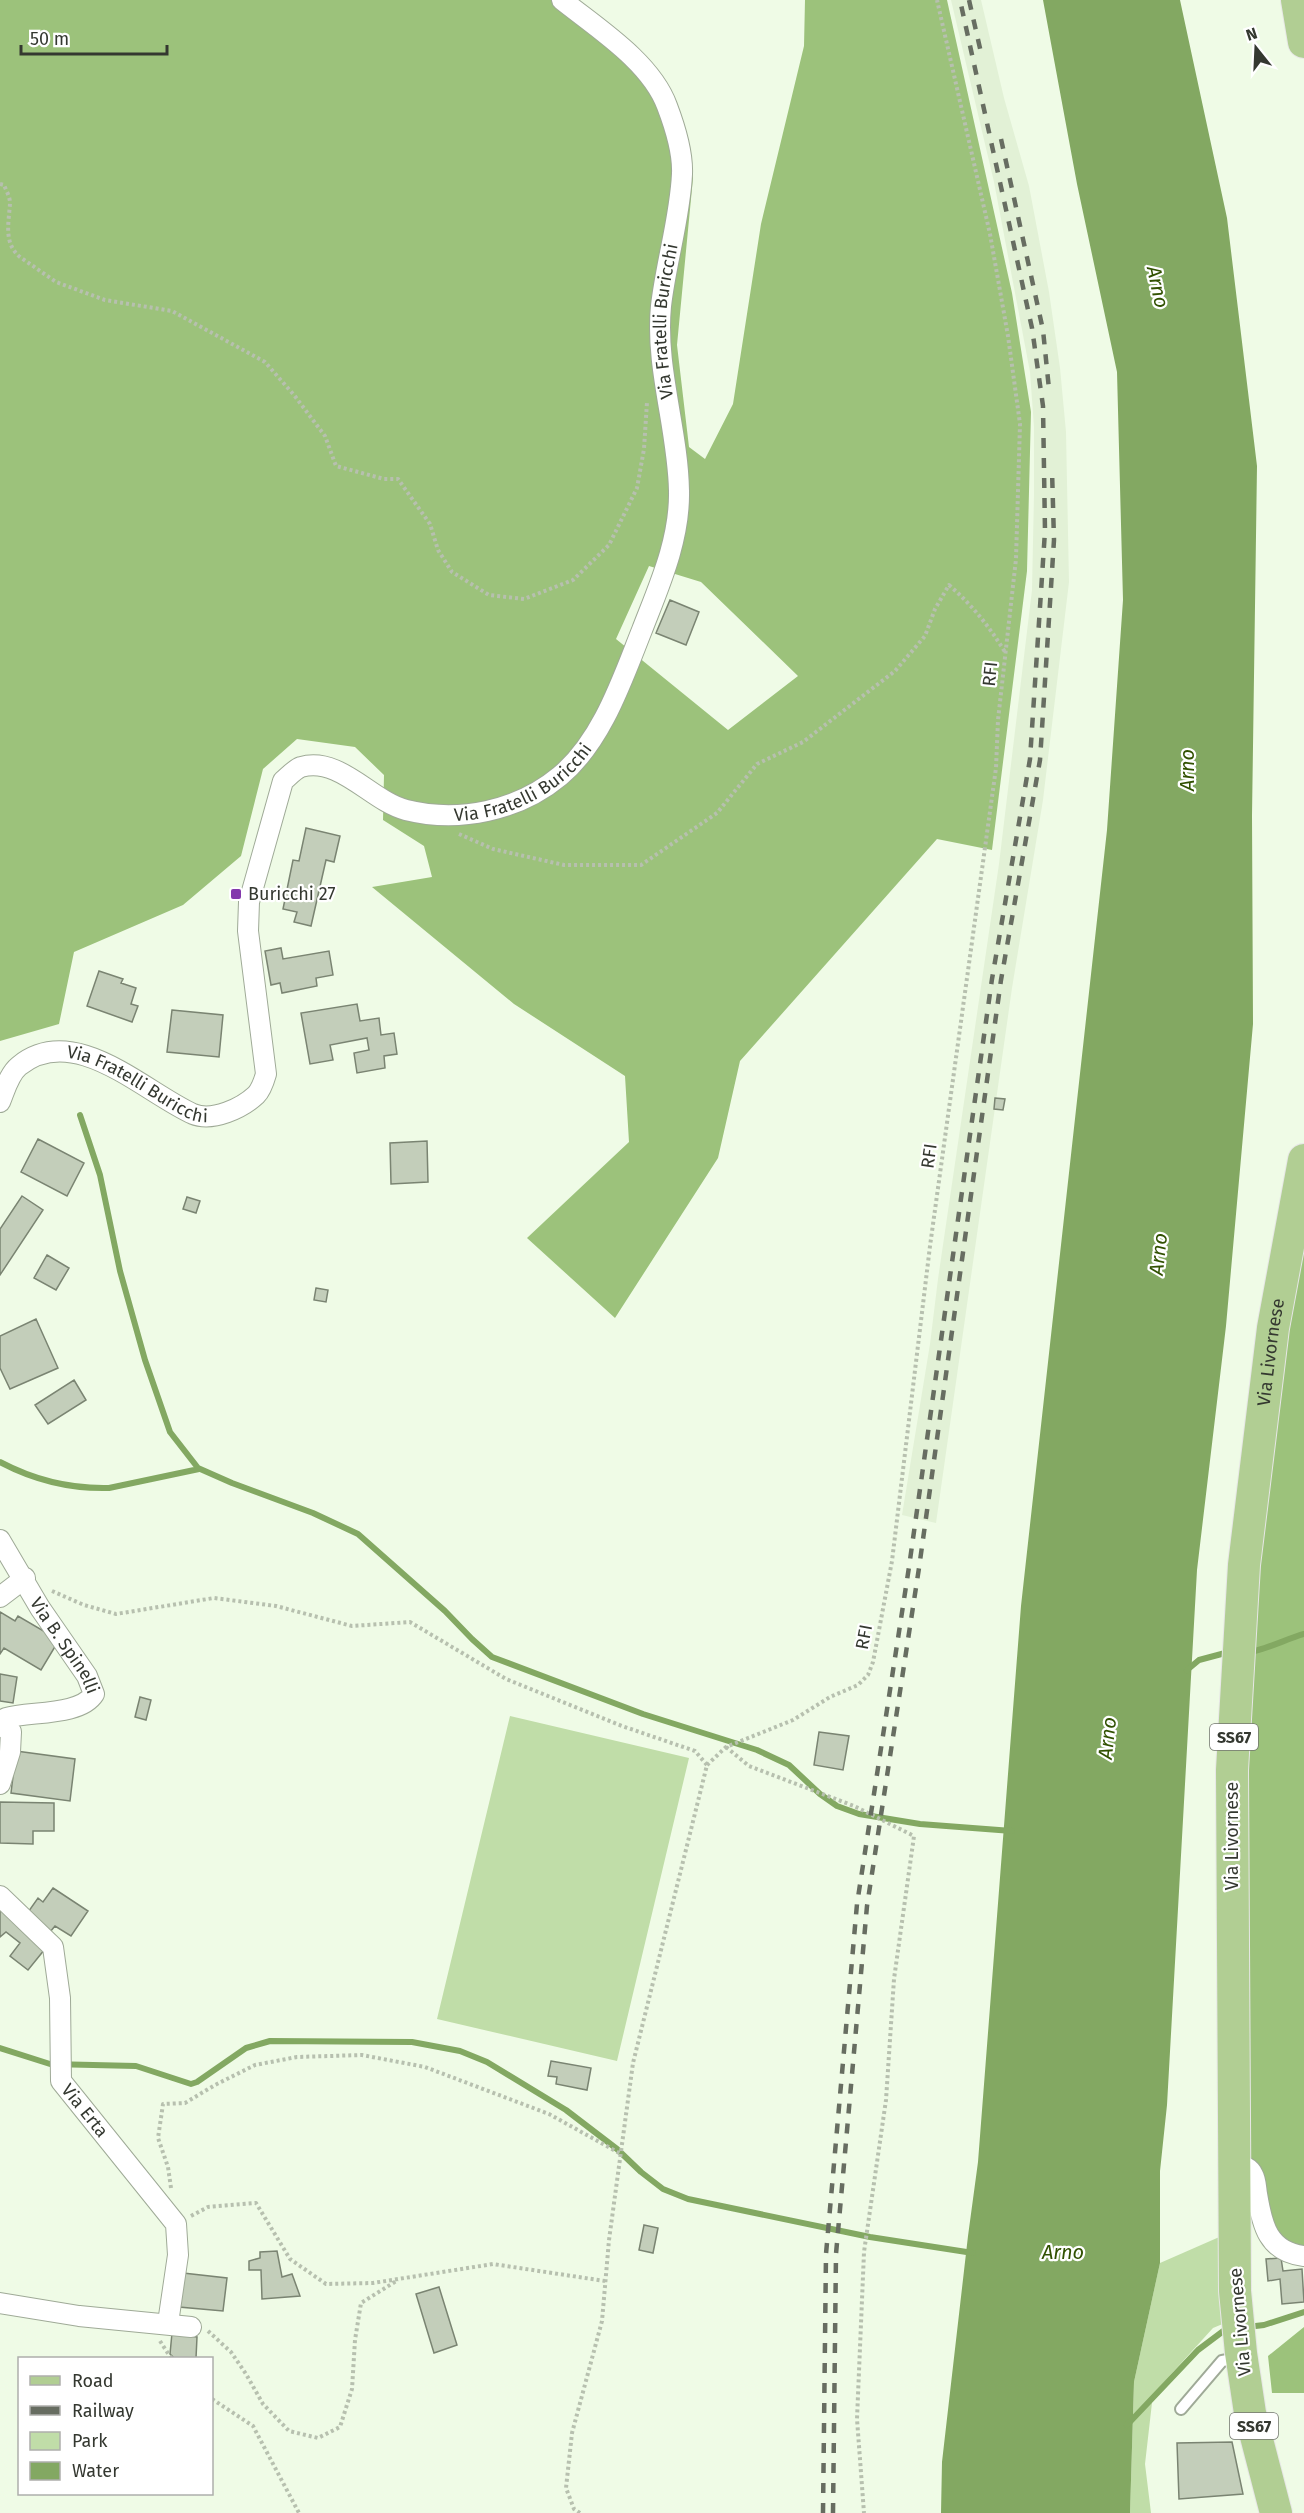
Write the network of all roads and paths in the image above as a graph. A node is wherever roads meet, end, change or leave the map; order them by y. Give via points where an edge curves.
1 (562, 0) edge
2 (937, 0) edge
3 (1298, 0) edge
4 (1304, 42) edge
5 (0, 184) edge
6 (647, 395) dead end
7 (1006, 653) junction
8 (453, 831) dead end
9 (0, 1102) edge
10 (1304, 1160) edge
11 (0, 1540) edge
12 (24, 1578) junction
13 (0, 1597) edge
14 (1, 1725) edge
15 (726, 1747) junction
16 (706, 1765) junction
17 (0, 1784) edge
18 (0, 1896) edge
19 (621, 2154) junction
20 (1233, 2163) junction
21 (176, 2224) junction
22 (1304, 2256) edge
23 (402, 2278) junction
24 (605, 2281) junction
25 (0, 2303) edge
26 (168, 2324) junction
27 (191, 2327) joint
28 (1239, 2338) junction
29 (213, 2400) edge
30 (1180, 2409) dead end
31 (299, 2513) edge
32 (580, 2513) edge
33 (864, 2513) edge
34 (1276, 2513) edge

1 - 9 street, Via Fratelli Buricchi via 643,68 666,103 679,145 682,172 661,308 663,361 679,493 666,569 613,704 583,750 560,776 508,805 480,814 441,815 404,809 340,772 317,765 298,767 283,781 249,902 248,931 267,1074 258,1094 239,1107 218,1115 196,1115 96,1058 72,1052 53,1052 18,1066
2 - 7 path, RFI via 990,234 1020,424 1016,559
3 - 4 main road
5 - 6 path via 10,201 6,220 14,253 56,282 105,300 172,311 265,362 325,436 336,466 398,479 430,524 438,549 452,572 489,595 524,599 573,580 609,545 637,488
7 - 8 path via 989,626 949,585 925,636 895,671 803,742 757,764 717,813 641,866 564,865 493,849
7 - 15 path, RFI via 996,768 930,1246 892,1561 873,1662 858,1685 830,1696 793,1720
10 - 20 main road, Via Livornese / SS67 via 1273,1328 1244,1565 1232,1770
11 - 12 street, Via B. Spinelli
12 - 13 street
12 - 14 street, Via B. Spinelli via 87,1676 94,1694 89,1702 67,1710 22,1713 6,1718
12 - 16 path via 84,1605 116,1614 214,1598 276,1606 352,1626 410,1622 506,1679 622,1726 695,1750
14 - 17 street via 11,1732 10,1752
15 - 16 path
15 - 33 path via 749,1766 854,1806 914,1836 894,1979 886,2100 864,2252 857,2419
16 - 19 path via 633,2062
18 - 21 street, Via Erta via 52,1947 60,1998 61,2081
19 - 21 path via 549,2114 425,2067 362,2055 297,2057 255,2065 185,2103 163,2104 158,2138 168,2167
19 - 24 path
20 - 22 street via 1246,2167 1253,2175 1261,2217 1273,2242 1289,2254
20 - 28 main road, Via Livornese / SS67
21 - 23 path via 208,2207 256,2203 290,2259 326,2284
21 - 26 street via 178,2255
23 - 24 path via 493,2264
23 - 27 path via 361,2303 352,2389 340,2427 318,2438 289,2431 263,2404 231,2352 211,2332
24 - 32 path via 602,2321 572,2433 566,2488 574,2509
25 - 26 street via 79,2316
26 - 27 street
28 - 30 lane
28 - 34 main road, Via Livornese / SS67 via 1250,2413
29 - 31 path via 253,2426

